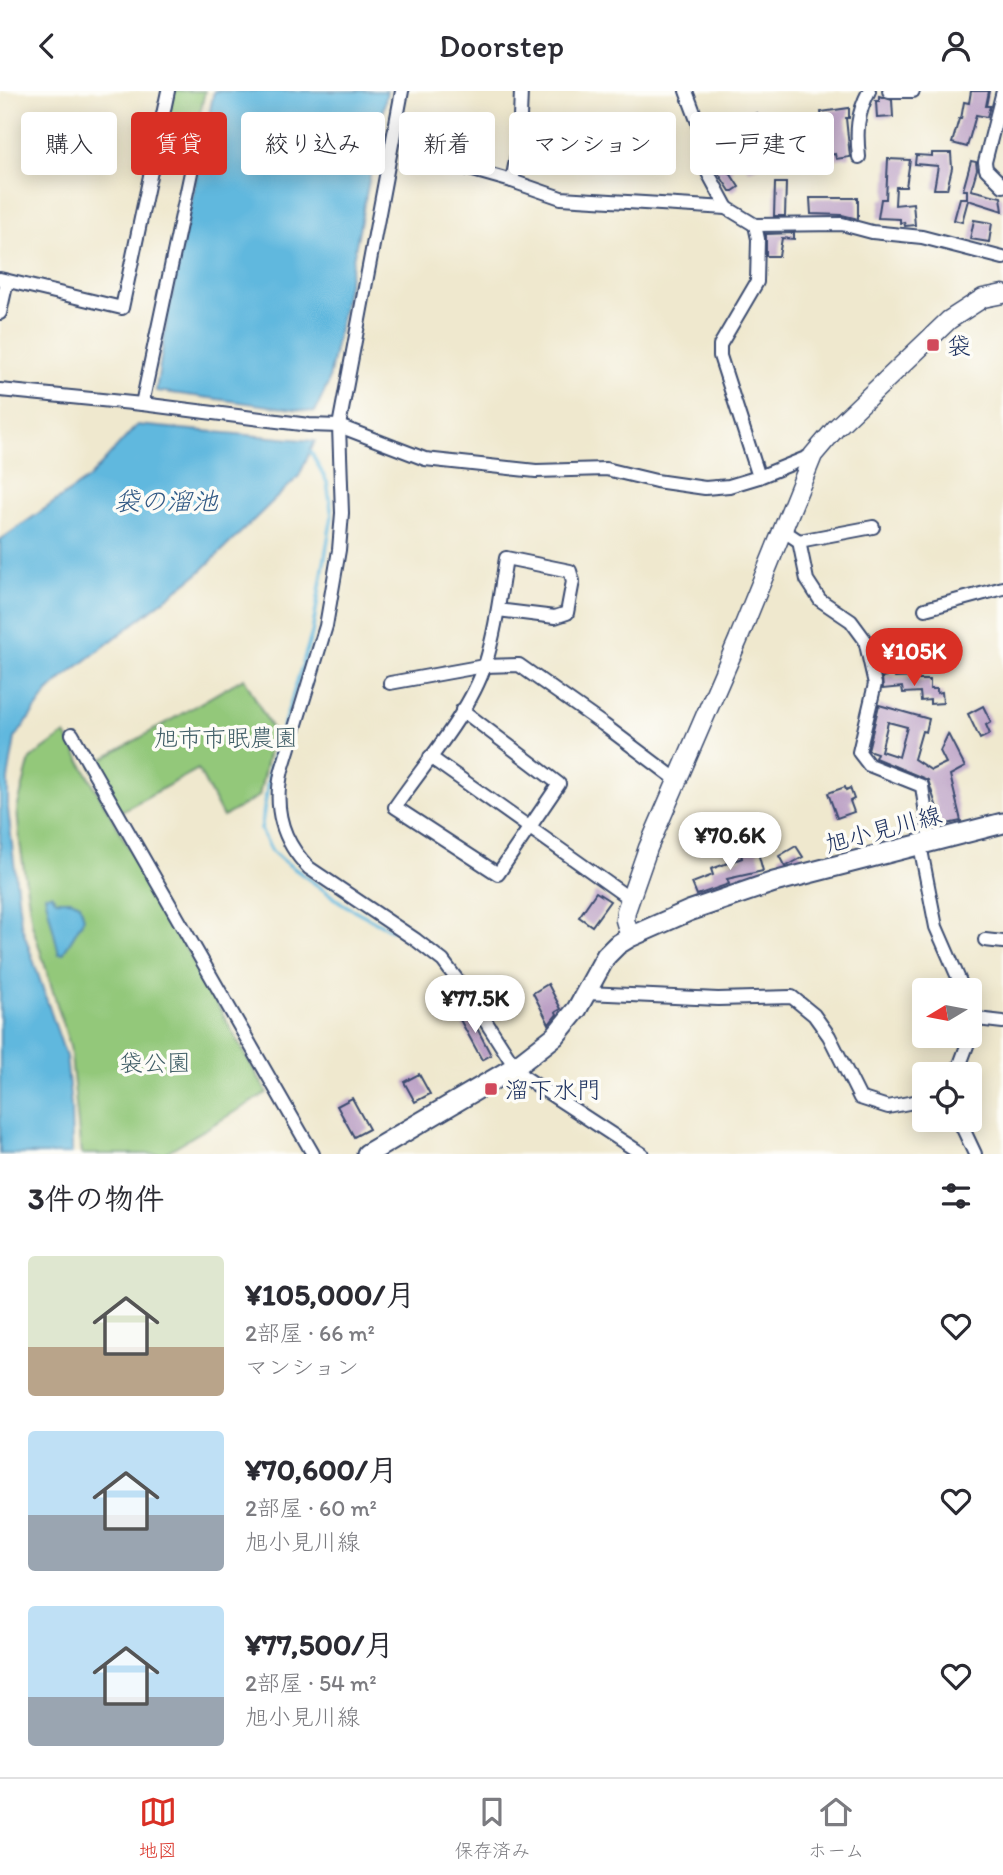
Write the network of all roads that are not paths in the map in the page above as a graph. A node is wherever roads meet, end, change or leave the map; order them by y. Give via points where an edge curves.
1 (168, 91) edge
2 (402, 91) edge
3 (521, 91) edge
4 (686, 91) edge
5 (869, 91) edge
6 (889, 91) edge
7 (913, 91) edge
8 (1003, 91) edge
9 (164, 112) edge
10 (859, 156) dead end
11 (151, 175) edge
12 (190, 175) edge
13 (489, 175) edge
14 (512, 181) junction
15 (1003, 186) edge
16 (727, 208) junction
17 (754, 225) junction
18 (1003, 258) edge
19 (4, 280) edge
20 (1003, 293) edge
21 (0, 313) edge
22 (0, 390) edge
23 (142, 404) junction
24 (339, 426) junction
25 (813, 455) junction
26 (759, 477) junction
27 (873, 527) dead end
28 (781, 529) junction
29 (799, 541) junction
30 (1003, 588) edge
31 (498, 610) junction
32 (925, 610) dead end
33 (484, 666) junction
34 (390, 683) dead end
35 (462, 711) junction
36 (72, 734) dead end
37 (430, 757) junction
38 (677, 780) junction
39 (1003, 823) edge
40 (528, 827) junction
41 (925, 843) junction
42 (630, 899) junction
43 (630, 937) junction
44 (985, 940) dead end
45 (1003, 942) edge
46 (958, 978) edge
47 (587, 993) junction
48 (982, 1019) edge
49 (1003, 1021) edge
50 (514, 1068) junction
51 (912, 1102) edge
52 (965, 1132) edge
53 (313, 1154) edge
54 (367, 1154) edge
55 (642, 1154) edge
56 (975, 1154) edge

1 - 9 street
2 - 24 street
3 - 14 street
4 - 16 street via 707,171
5 - 10 street via 857,118
6 - 7 street
8 - 15 street via 985,162
11 - 19 street via 122,308
12 - 23 street
13 - 14 street
14 - 16 street via 561,198
16 - 17 street
17 - 18 street via 842,225 922,237
17 - 26 street via 757,282 720,345 720,356
19 - 21 street
20 - 25 street via 984,297 949,320
22 - 23 street
23 - 24 street
24 - 26 street via 425,459 447,462 536,471 606,469 705,488
24 - 50 street via 339,550 326,626 278,786 283,829 296,856 309,868 443,961
25 - 26 street
25 - 28 street
27 - 29 street
28 - 29 street
28 - 38 street
29 - 41 street via 807,580 820,600 851,621 865,640 875,684 859,752 869,765 922,786
30 - 32 street
31 - 31 street via 555,617 567,613 573,582 570,571 506,558
31 - 33 street
33 - 34 street
33 - 35 street
33 - 38 street via 519,666
35 - 37 street
35 - 40 street via 559,784
36 - 53 street
37 - 40 street
37 - 40 street via 395,807 498,873
38 - 42 street
39 - 41 main road, 旭小見川線
40 - 42 street
41 - 43 main road, 旭小見川線 via 751,889
41 - 46 street via 936,927
42 - 43 street via 625,920
43 - 47 main road, 旭小見川線 via 606,956
44 - 45 street
47 - 50 main road, 旭小見川線 via 564,1027
47 - 51 street via 793,997 829,1036 860,1098 888,1107
48 - 49 street
50 - 54 main road, 旭小見川線
50 - 55 street
52 - 56 street

